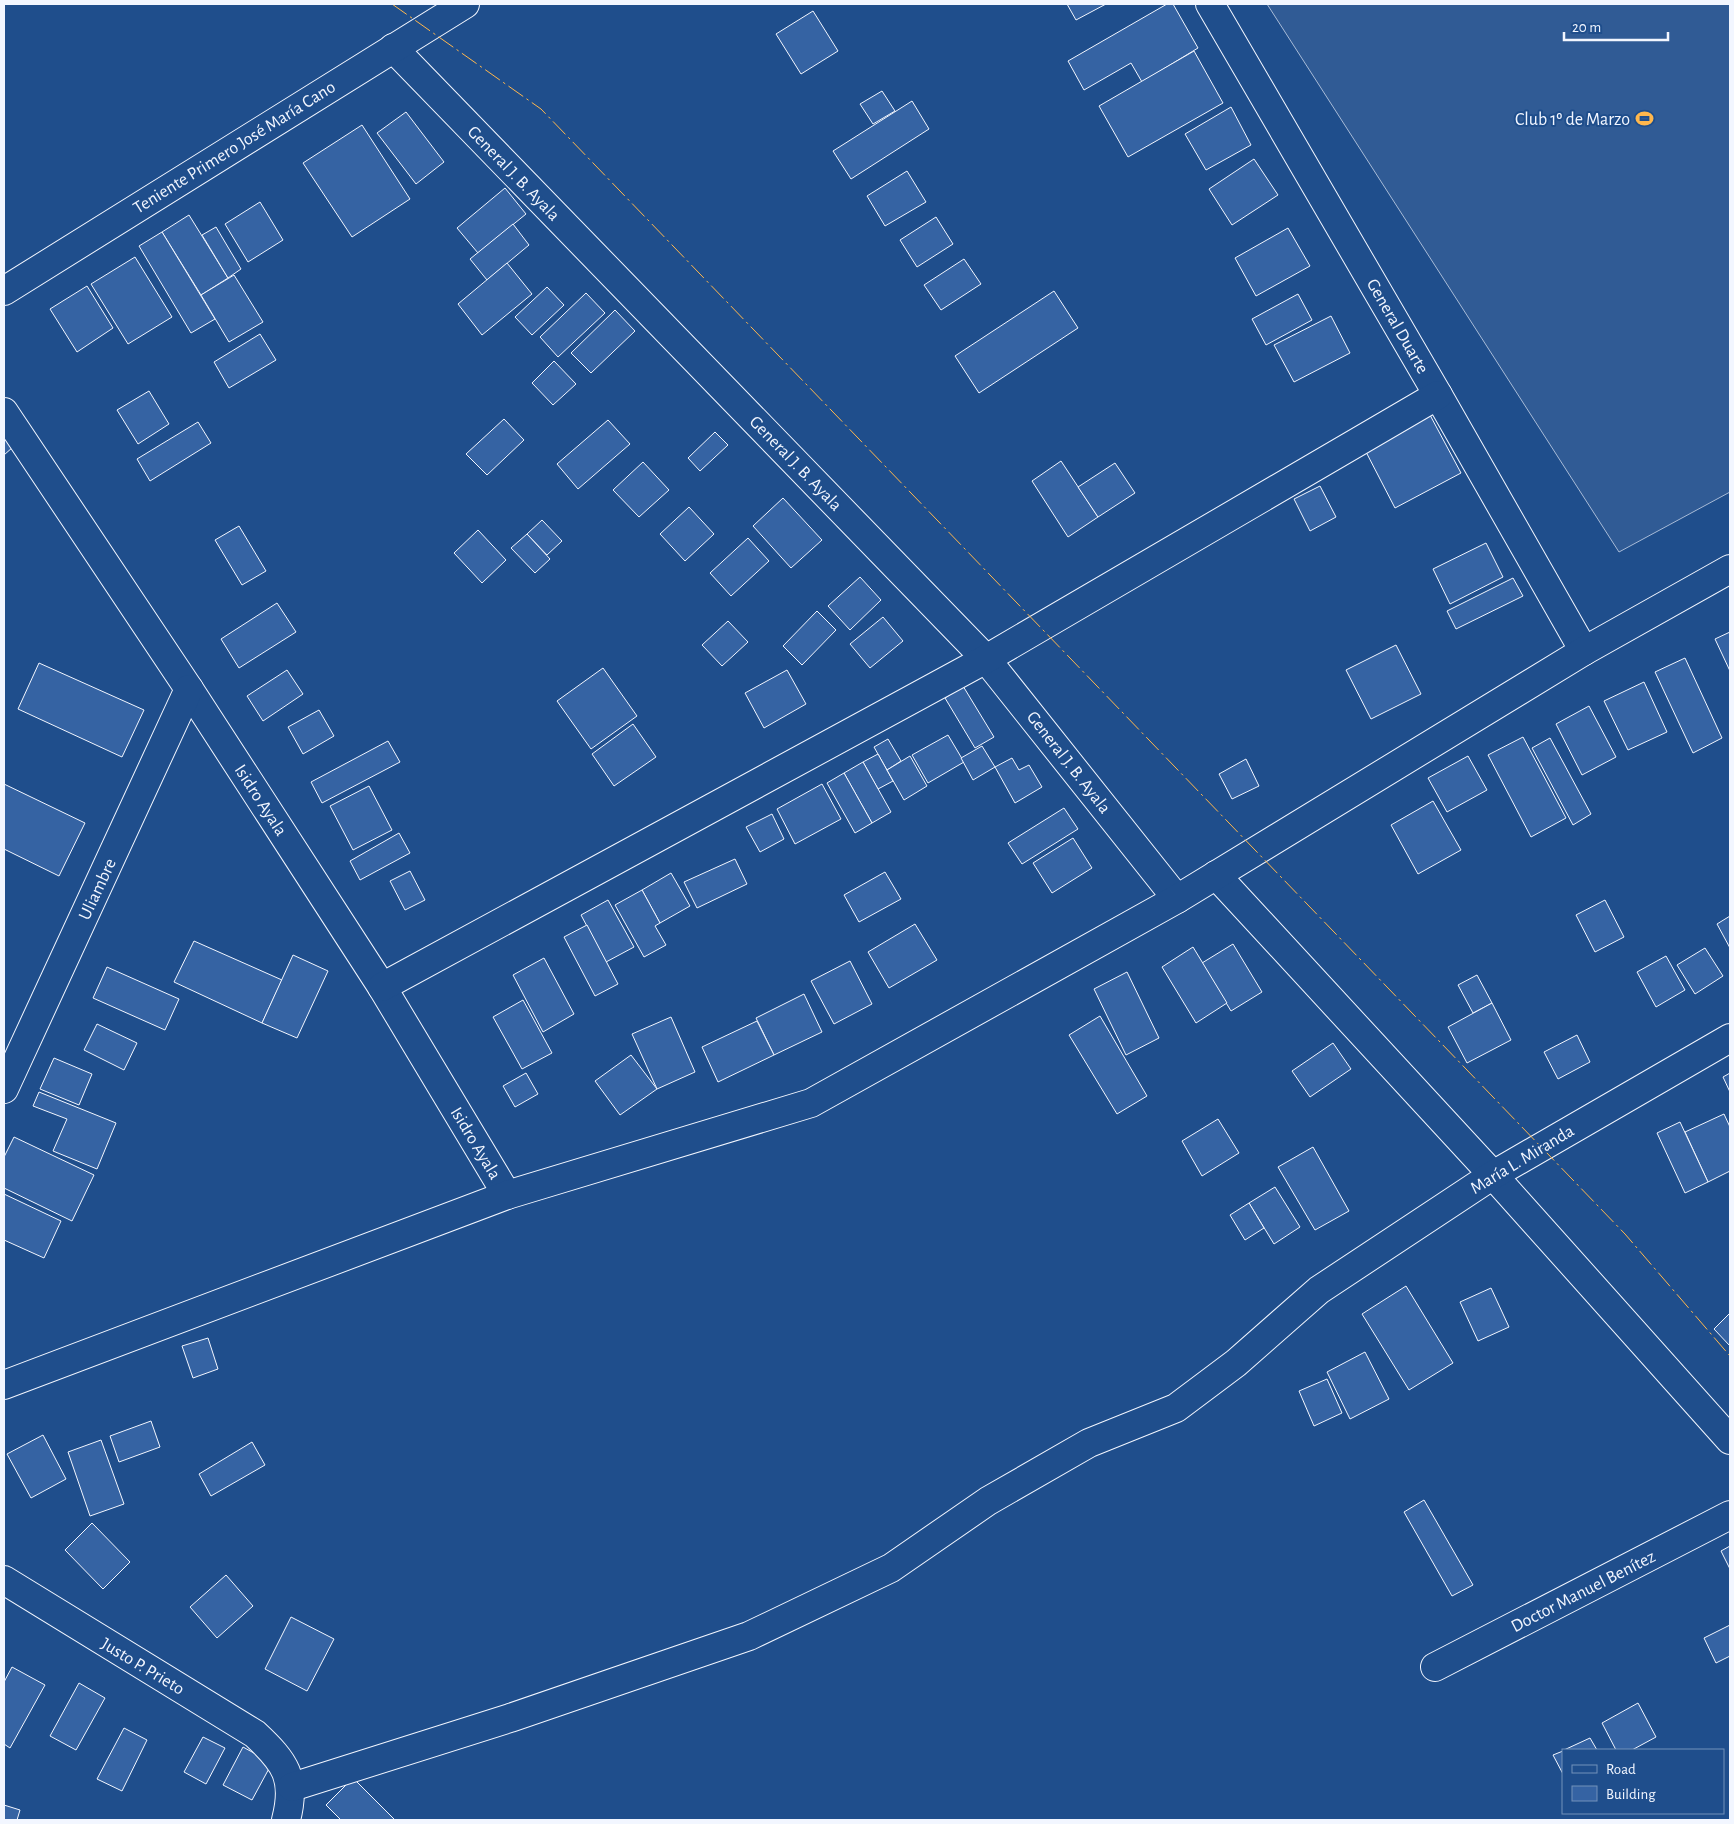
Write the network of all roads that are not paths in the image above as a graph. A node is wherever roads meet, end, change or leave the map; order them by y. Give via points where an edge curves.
1 (465, 4) edge
2 (1210, 4) edge
3 (393, 48) junction
4 (4, 291) edge
5 (1438, 395) junction
6 (4, 412) edge
7 (1730, 569) edge
8 (1584, 651) junction
9 (986, 659) junction
10 (189, 689) junction
11 (1216, 875) junction
12 (1177, 899) junction
13 (382, 987) junction
14 (1730, 1038) edge
15 (13, 1048) edge
16 (4, 1089) edge
17 (1494, 1175) junction
18 (507, 1195) junction
19 (4, 1386) edge
20 (1730, 1440) edge
21 (1730, 1515) edge
22 (4, 1580) edge
23 (1435, 1667) dead end
24 (292, 1788) junction
25 (286, 1820) edge

1 - 3 street, Teniente Primero José María Cano
2 - 5 street, General Duarte
3 - 4 street, Teniente Primero José María Cano
3 - 9 street, General J. B. Ayala
5 - 8 street, General Duarte
5 - 9 street
6 - 10 street, Isidro Ayala
7 - 8 street
8 - 11 street
9 - 12 street, General J. B. Ayala
9 - 13 street
10 - 13 street, Isidro Ayala
10 - 15 street, Uliambre
11 - 12 street
11 - 17 street
12 - 18 street via 811,1103
13 - 18 street, Isidro Ayala
14 - 17 street, María L. Miranda
15 - 16 street, Uliambre
17 - 20 street
17 - 24 street, María L. Miranda via 1319,1290 1236,1363 1176,1408 1088,1443 988,1501 891,1568 749,1636
18 - 19 street
21 - 23 street, Doctor Manuel Benítez
22 - 24 street, Justo P. Prieto via 255,1734 278,1756
24 - 25 street

